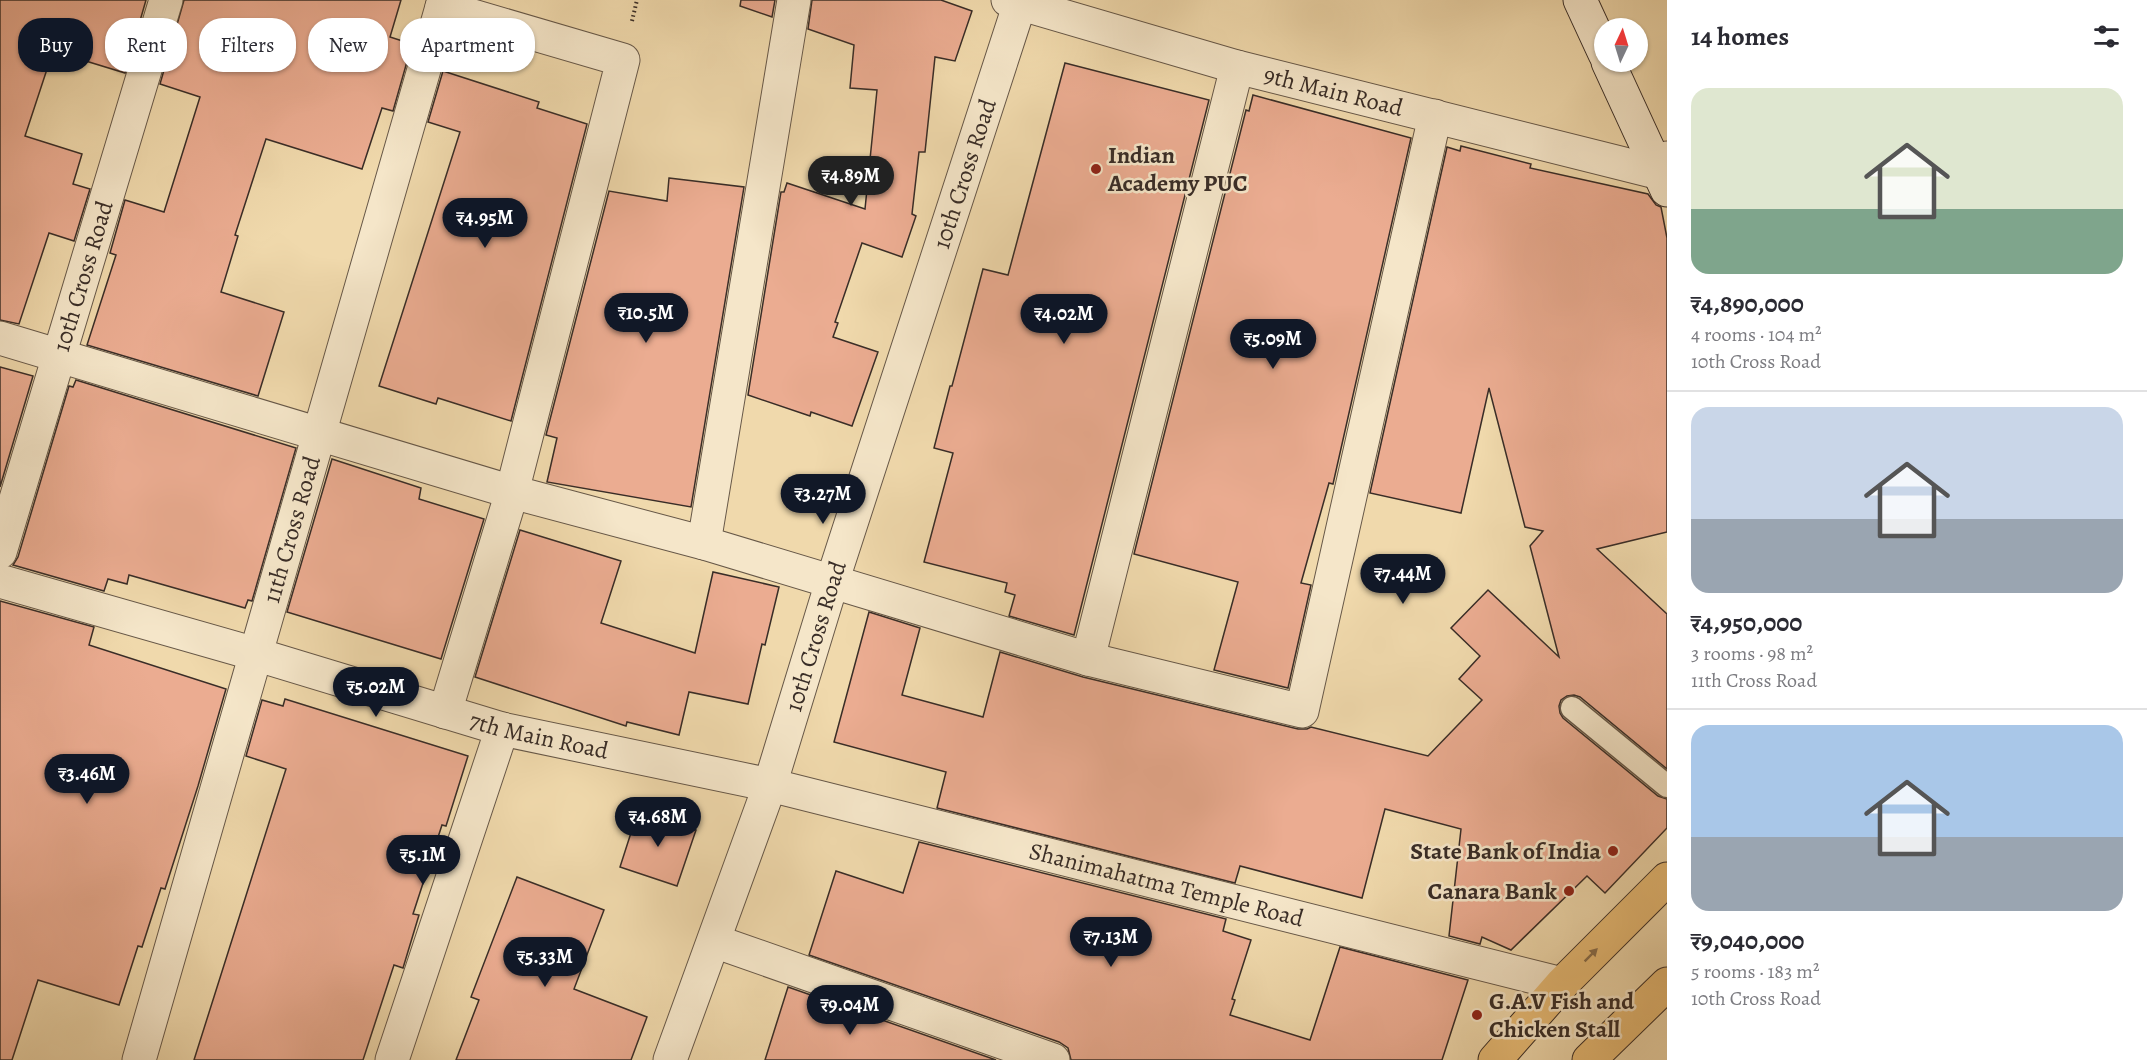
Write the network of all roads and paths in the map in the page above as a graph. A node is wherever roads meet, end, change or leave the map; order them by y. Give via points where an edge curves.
1 (166, 0) edge
2 (794, 0) edge
3 (1580, 0) edge
4 (1016, 2) edge
5 (443, 4) edge
6 (1594, 30) edge
7 (1237, 67) junction
8 (1613, 72) edge
9 (1435, 116) junction
10 (1665, 174) edge
11 (0, 338) edge
12 (58, 357) junction
13 (319, 435) junction
14 (512, 492) junction
15 (704, 543) junction
16 (0, 552) edge
17 (0, 581) edge
18 (832, 582) junction
19 (255, 654) junction
20 (1089, 659) junction
21 (1572, 708) dead end
22 (445, 712) junction
23 (502, 729) junction
24 (770, 785) junction
25 (1667, 786) edge
26 (1667, 879) edge
27 (714, 941) junction
28 (1562, 984) junction
29 (1667, 984) edge
30 (139, 1060) edge
31 (392, 1060) edge
32 (669, 1060) edge
33 (1053, 1060) edge
34 (1495, 1060) edge
35 (1589, 1060) edge

1 - 12 street, 10th Cross Road
2 - 15 street
3 - 6 street
4 - 7 street, 9th Main Road
4 - 18 street, 10th Cross Road
5 - 13 street, 11th Cross Road
5 - 14 street via 623,60
7 - 9 street, 9th Main Road
7 - 20 street
8 - 10 street
9 - 10 street, 9th Main Road
9 - 20 street via 1302,711
11 - 12 street
12 - 13 street
12 - 16 street, 10th Cross Road
13 - 14 street
13 - 19 street, 11th Cross Road
14 - 15 street
14 - 22 street
15 - 18 street
17 - 19 street, 7th Main Road
18 - 20 street
18 - 24 street, 10th Cross Road
19 - 22 street, 7th Main Road
19 - 30 street, 11th Cross Road
21 - 25 lane
22 - 23 street, 7th Main Road
23 - 24 street, 7th Main Road
23 - 31 street
24 - 27 street, 10th Cross Road
24 - 28 street, Shanimahatma Temple Road
28 -> 26 main road
27 - 32 street, 10th Cross Road
27 - 33 street
28 - 34 main road
29 - 35 main road

